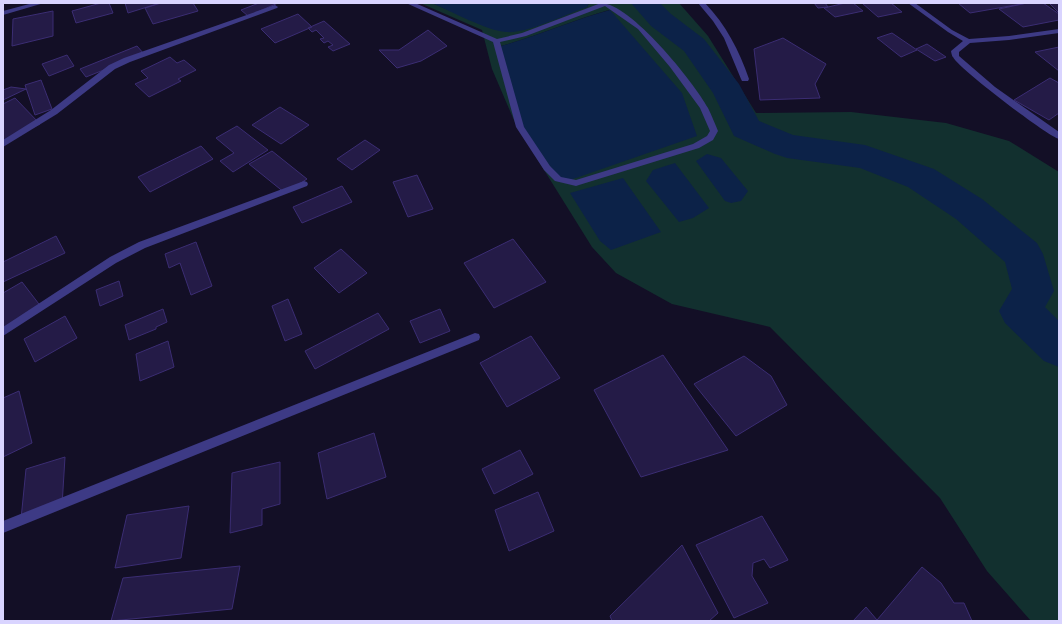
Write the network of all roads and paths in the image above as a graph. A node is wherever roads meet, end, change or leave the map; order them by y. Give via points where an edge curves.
1 (42, 3) edge
2 (409, 3) edge
3 (604, 3) edge
4 (701, 3) edge
5 (911, 3) edge
6 (275, 7) dead end
7 (3, 13) edge
8 (1059, 30) edge
9 (496, 41) junction
10 (968, 41) junction
11 (745, 79) dead end
12 (1059, 136) edge
13 (3, 144) edge
14 (304, 184) dead end
15 (3, 332) edge
16 (475, 337) dead end
17 (3, 527) edge

1 - 7 street
2 - 9 street
3 - 9 street via 524,35
3 - 9 street via 640,28 673,65 704,108 714,130 710,138 696,146 576,183 558,179 547,168 520,127
4 - 11 street via 726,33
5 - 10 street
6 - 13 street via 112,67 49,115
8 - 10 street
10 - 12 street via 955,51 956,56 976,76
14 - 15 street via 142,245 113,260
16 - 17 street

